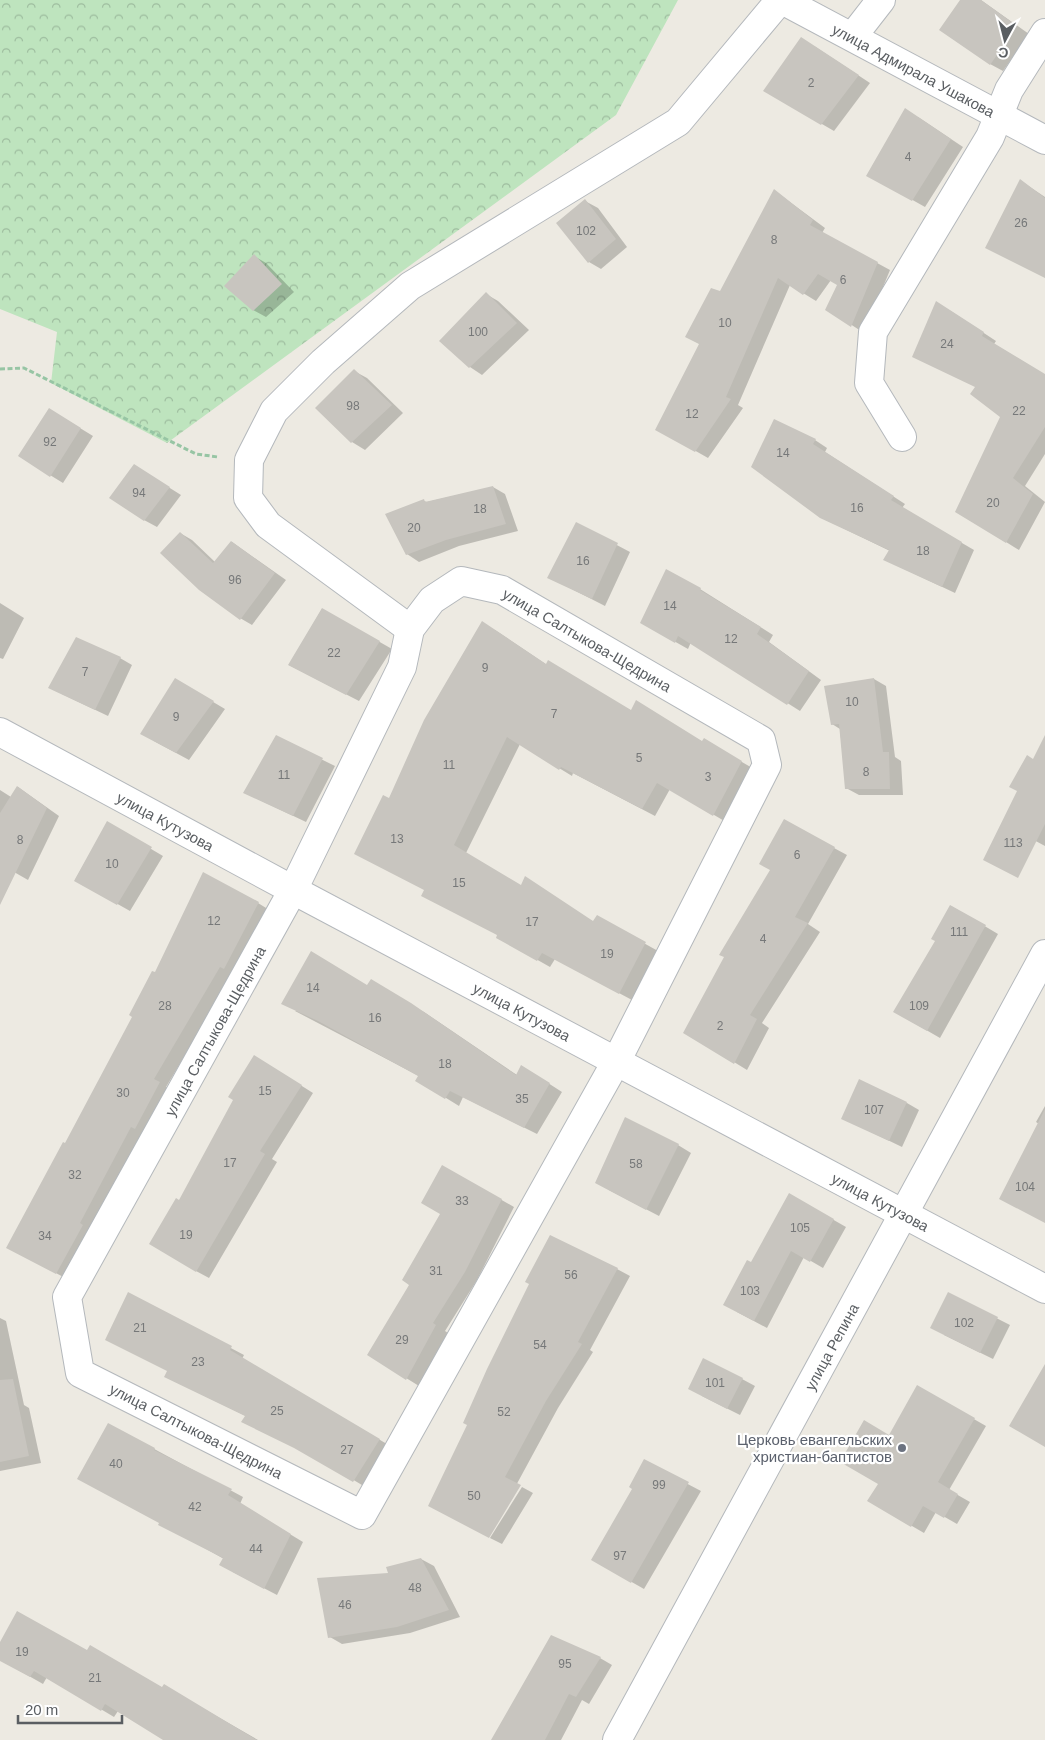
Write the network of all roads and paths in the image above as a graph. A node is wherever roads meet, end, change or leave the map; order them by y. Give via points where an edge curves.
1 (781, 0) edge
2 (881, 0) edge
3 (1045, 33) edge
4 (853, 36) junction
5 (999, 114) junction
6 (1045, 140) edge
7 (0, 369) edge
8 (902, 437) dead end
9 (248, 460) junction
10 (410, 629) junction
11 (0, 732) edge
12 (293, 890) junction
13 (1045, 954) edge
14 (617, 1060) junction
15 (904, 1212) junction
16 (1045, 1288) edge
17 (617, 1740) edge

1 - 4 street, улица Адмирала Ушакова
1 - 9 street via 678,122 410,286 396,298 323,362 274,411
2 - 4 street
3 - 5 street via 1009,90
4 - 5 street, улица Адмирала Ушакова
5 - 6 street, улица Адмирала Ушакова
5 - 8 street via 990,137 874,332 869,383
7 - 9 path via 24,368 196,454
9 - 10 street via 248,498 268,526
10 - 12 street, улица Салтыкова-Щедрина via 402,667
10 - 14 street, улица Салтыкова-Щедрина via 432,600 461,581 502,590 761,740 768,765
11 - 12 street, улица Кутузова
12 - 14 street, улица Кутузова
12 - 14 street, улица Салтыкова-Щедрина via 67,1297 80,1373 362,1515
13 - 15 street, улица Репина
14 - 15 street, улица Кутузова
15 - 16 street, улица Кутузова
15 - 17 street, улица Репина

